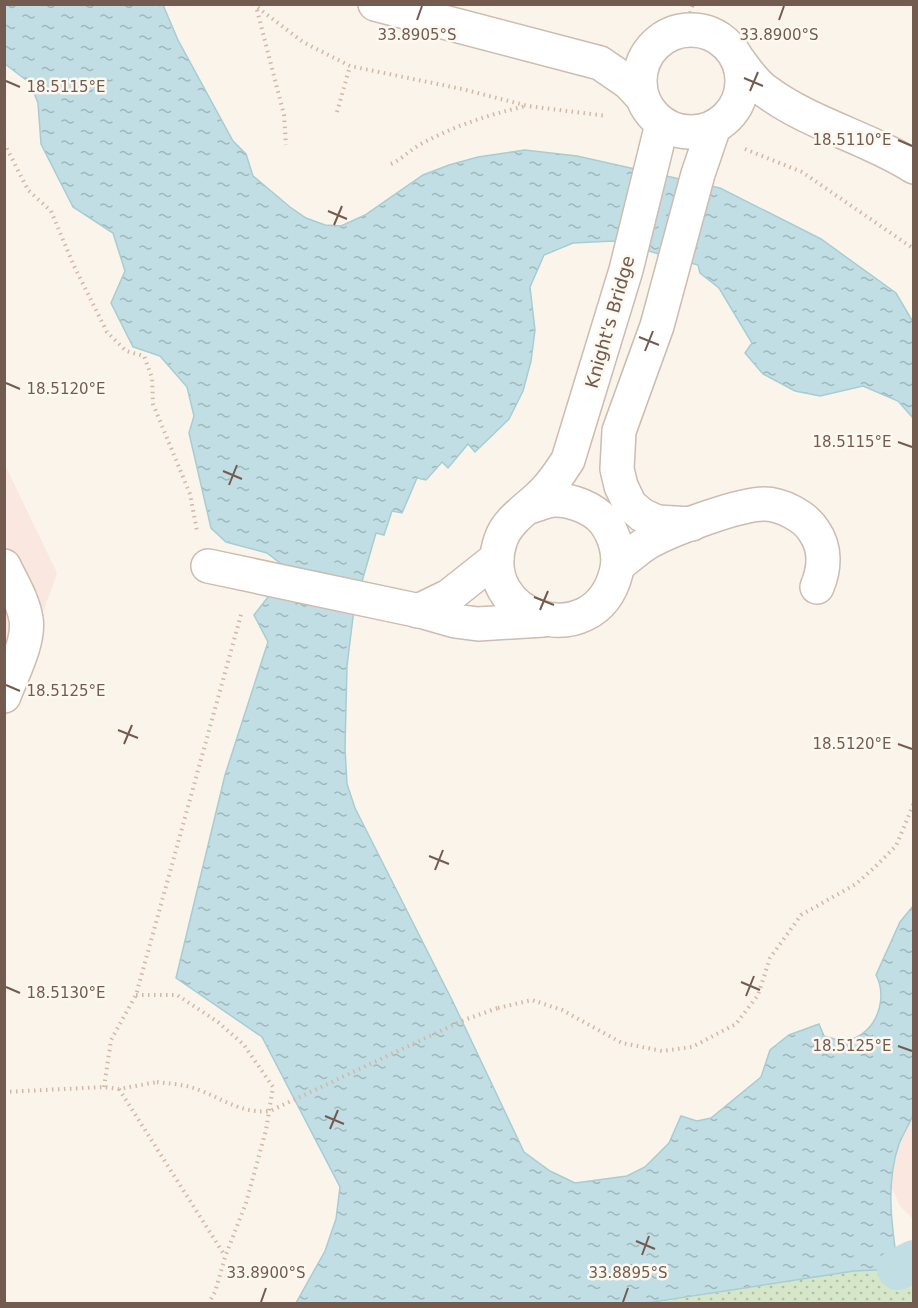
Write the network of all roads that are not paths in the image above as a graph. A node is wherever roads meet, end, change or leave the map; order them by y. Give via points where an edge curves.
1 (375, 4) edge
2 (679, 25) edge
3 (739, 61) junction
4 (600, 63) junction
5 (642, 97) junction
6 (820, 121) junction
7 (659, 139) junction
8 (711, 141) junction
9 (914, 167) edge
10 (619, 430) junction
11 (529, 507) junction
12 (604, 521) junction
13 (692, 524) junction
14 (497, 558) junction
15 (4, 566) edge
16 (208, 566) dead end
17 (618, 566) junction
18 (817, 587) dead end
19 (418, 611) junction
20 (543, 620) junction
21 (4, 696) edge

1 - 4 street
2 - 3 street via 715,35
2 - 4 street via 639,51
2 - 5 street via 648,53 642,67
3 - 6 street via 767,92
3 - 8 street via 742,94
4 - 5 street
5 - 7 street
6 - 8 street via 764,114
6 - 9 street
7 - 8 street via 707,130
7 - 11 street, Knight's Bridge via 626,270 568,460
8 - 10 street via 657,326
10 - 12 street via 603,478
10 - 13 street via 617,469 630,505 657,522
11 - 12 street via 555,500 582,505
11 - 14 street, Knight's Bridge via 513,520 501,538
12 - 17 street via 615,542
13 - 17 street via 645,544
13 - 18 street via 746,505 766,504 797,514 822,543 822,576
14 - 19 street via 449,596
14 - 20 street via 500,579 509,597 524,611
15 - 21 street via 27,621 26,637
16 - 19 street
17 - 20 street via 613,586 601,603 584,615 564,621
19 - 20 street via 478,624

